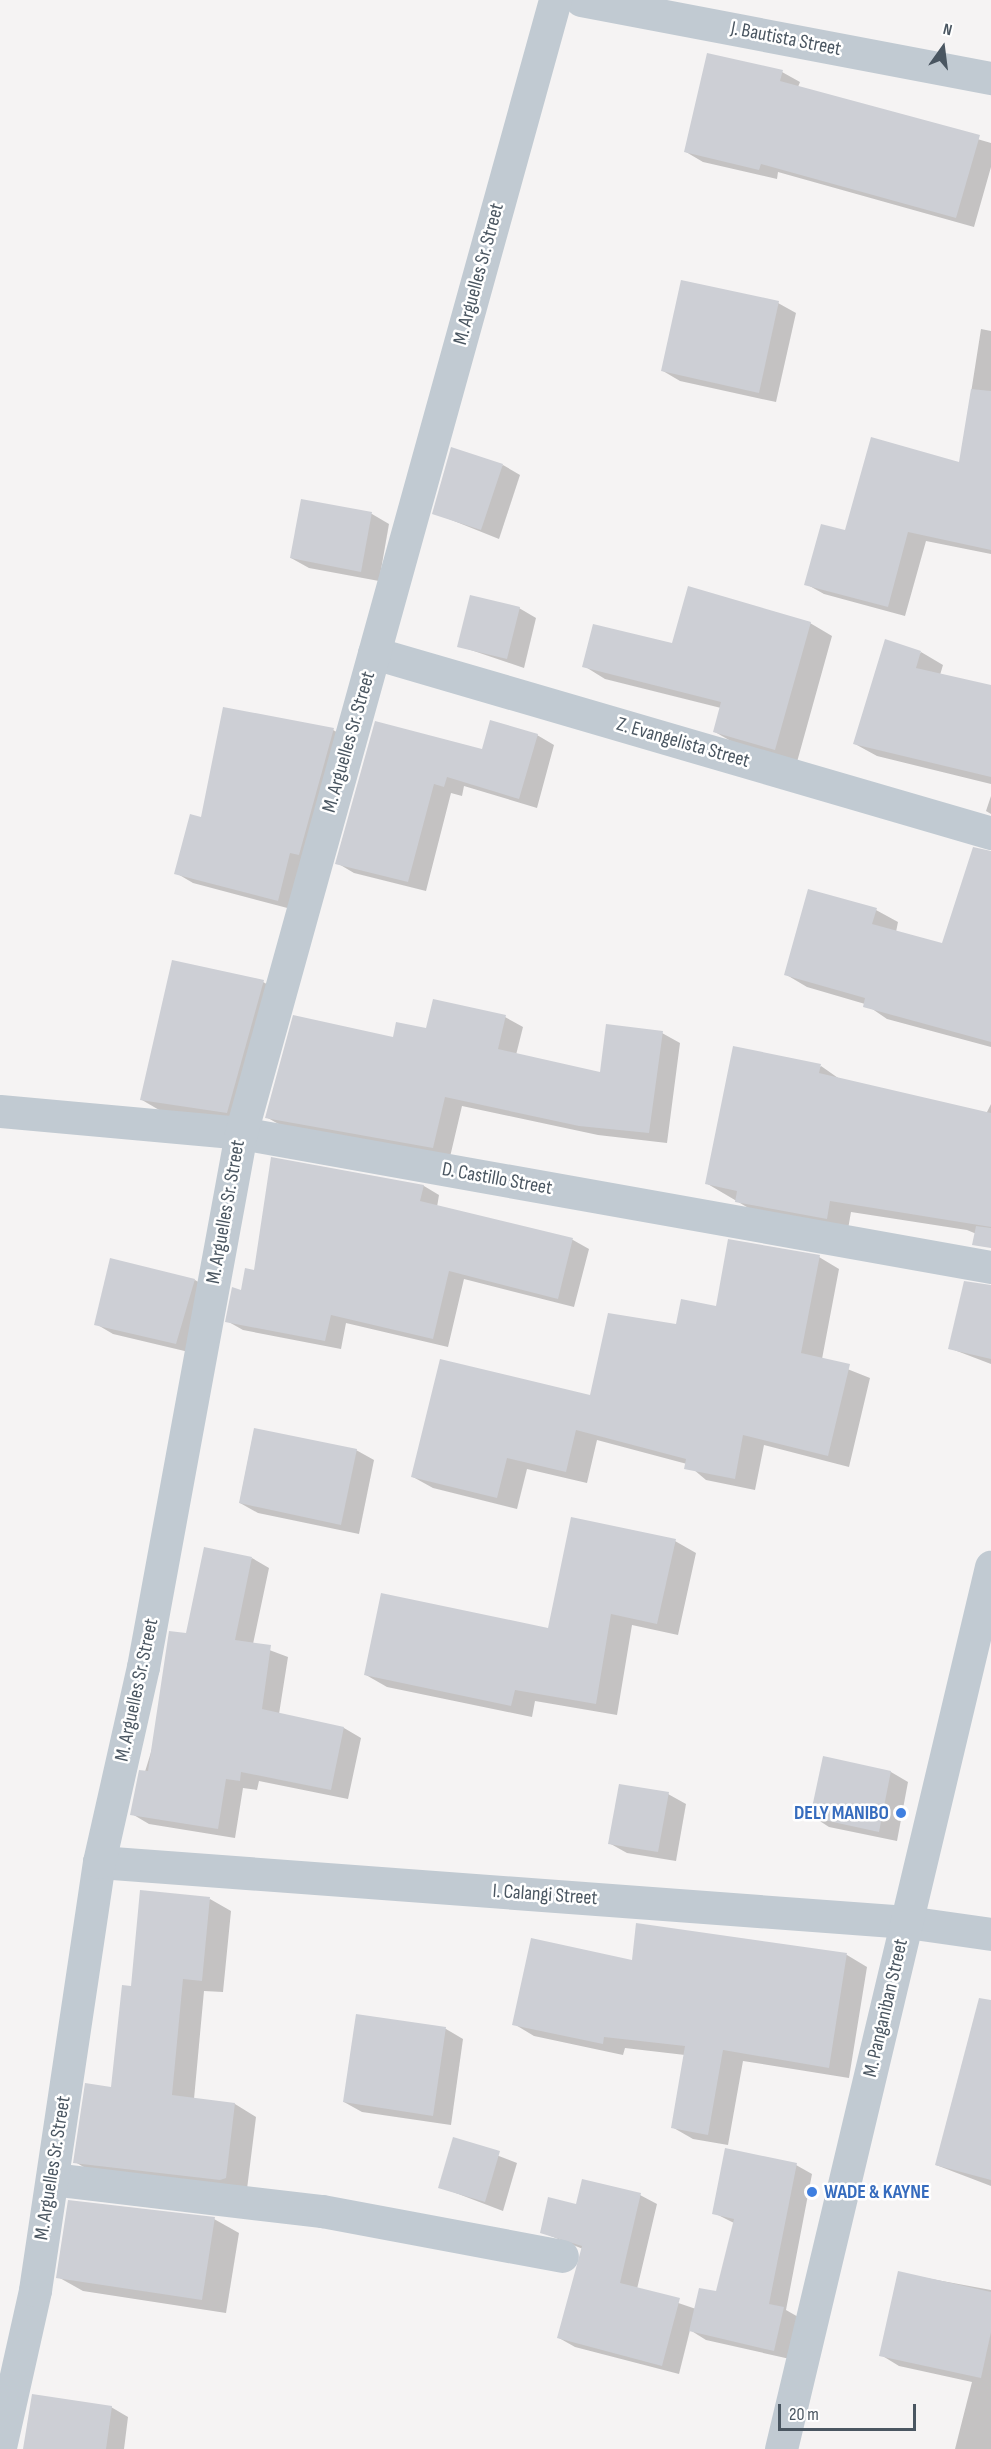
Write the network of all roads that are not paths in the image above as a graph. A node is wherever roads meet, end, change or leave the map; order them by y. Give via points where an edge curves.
1 (555, 0) edge
2 (581, 0) edge
3 (991, 78) edge
4 (374, 653) junction
5 (991, 833) edge
6 (0, 1111) edge
7 (241, 1133) junction
8 (991, 1267) edge
9 (991, 1567) edge
10 (99, 1862) junction
11 (907, 1922) junction
12 (991, 1934) edge
13 (52, 2179) junction
14 (562, 2256) dead end
15 (0, 2447) edge
16 (781, 2449) edge

1 - 4 street, M. Arguelles Sr. Street
2 - 3 street, J. Bautista Street
4 - 5 street, Z. Evangelista Street
4 - 7 street, M. Arguelles Sr. Street
6 - 7 street, D. Castillo Street
7 - 8 street, D. Castillo Street
7 - 10 street, M. Arguelles Sr. Street via 143,1667
9 - 11 street, M. Panganiban Street
10 - 11 street, I. Calangi Street
10 - 13 street, M. Arguelles Sr. Street
11 - 12 street, I. Calangi Street
11 - 16 street, M. Panganiban Street
13 - 14 street via 322,2211
13 - 15 street, M. Arguelles Sr. Street via 35,2290

